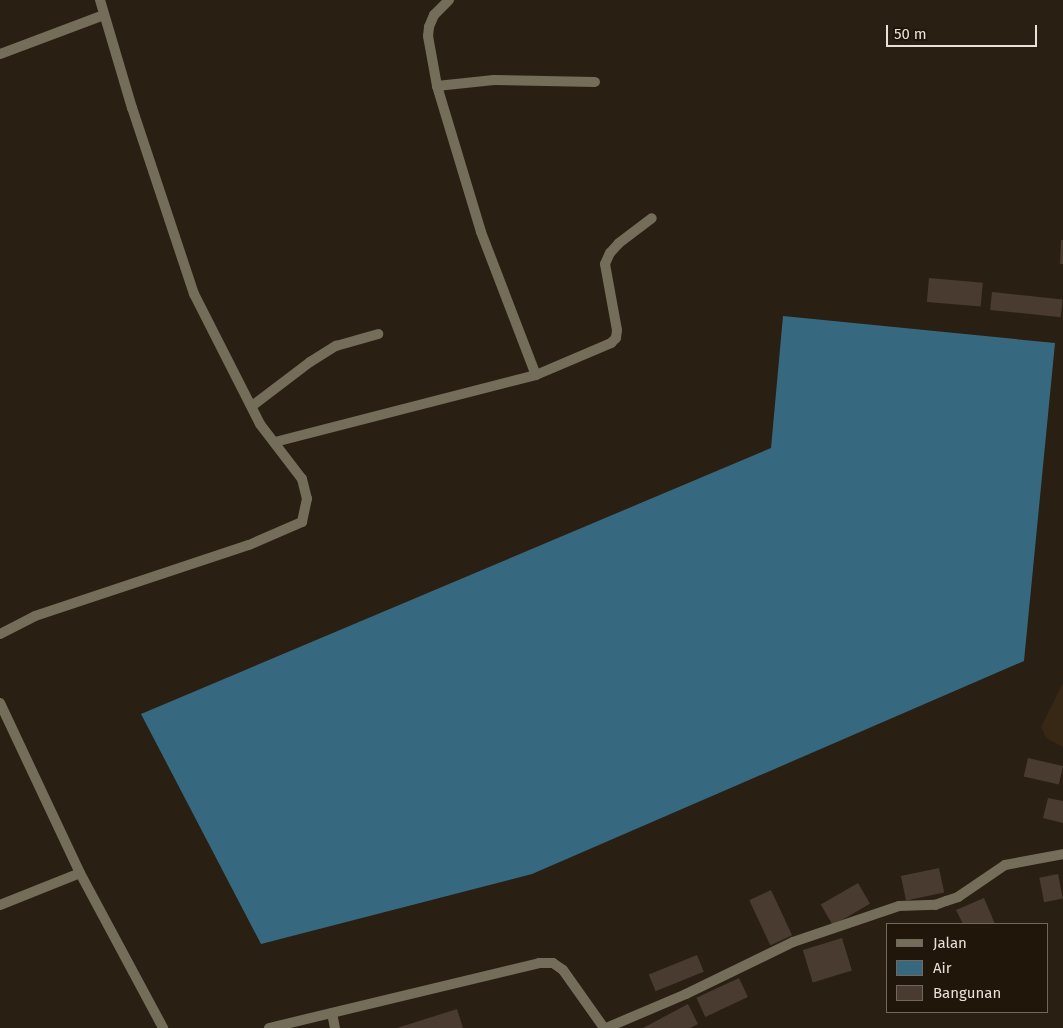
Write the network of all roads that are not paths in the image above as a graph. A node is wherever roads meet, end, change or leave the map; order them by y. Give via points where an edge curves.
1 (100, 0) edge
2 (449, 0) edge
3 (104, 15) junction
4 (0, 54) edge
5 (595, 82) dead end
6 (437, 86) junction
7 (652, 218) dead end
8 (378, 334) dead end
9 (536, 375) junction
10 (252, 406) junction
11 (275, 442) junction
12 (0, 634) edge
13 (0, 703) edge
14 (1063, 854) edge
15 (80, 873) junction
16 (0, 905) edge
17 (332, 1013) junction
18 (163, 1028) edge
19 (269, 1028) edge
20 (335, 1028) edge
21 (605, 1028) edge

1 - 3 street
2 - 6 street via 434,14 429,27
3 - 4 street
3 - 10 street via 194,294
5 - 6 street via 494,80
6 - 9 street via 481,232
7 - 9 street via 619,243 605,264 616,338
8 - 10 street via 336,346
9 - 11 street
10 - 11 street via 260,424
11 - 12 street via 302,479 307,499 302,522 249,545 35,616
13 - 15 street
14 - 21 street via 1005,866 958,896 935,905 899,906 793,942 686,994
15 - 16 street
15 - 18 street
17 - 19 street
17 - 20 street
17 - 21 street via 539,963 552,963 563,970

